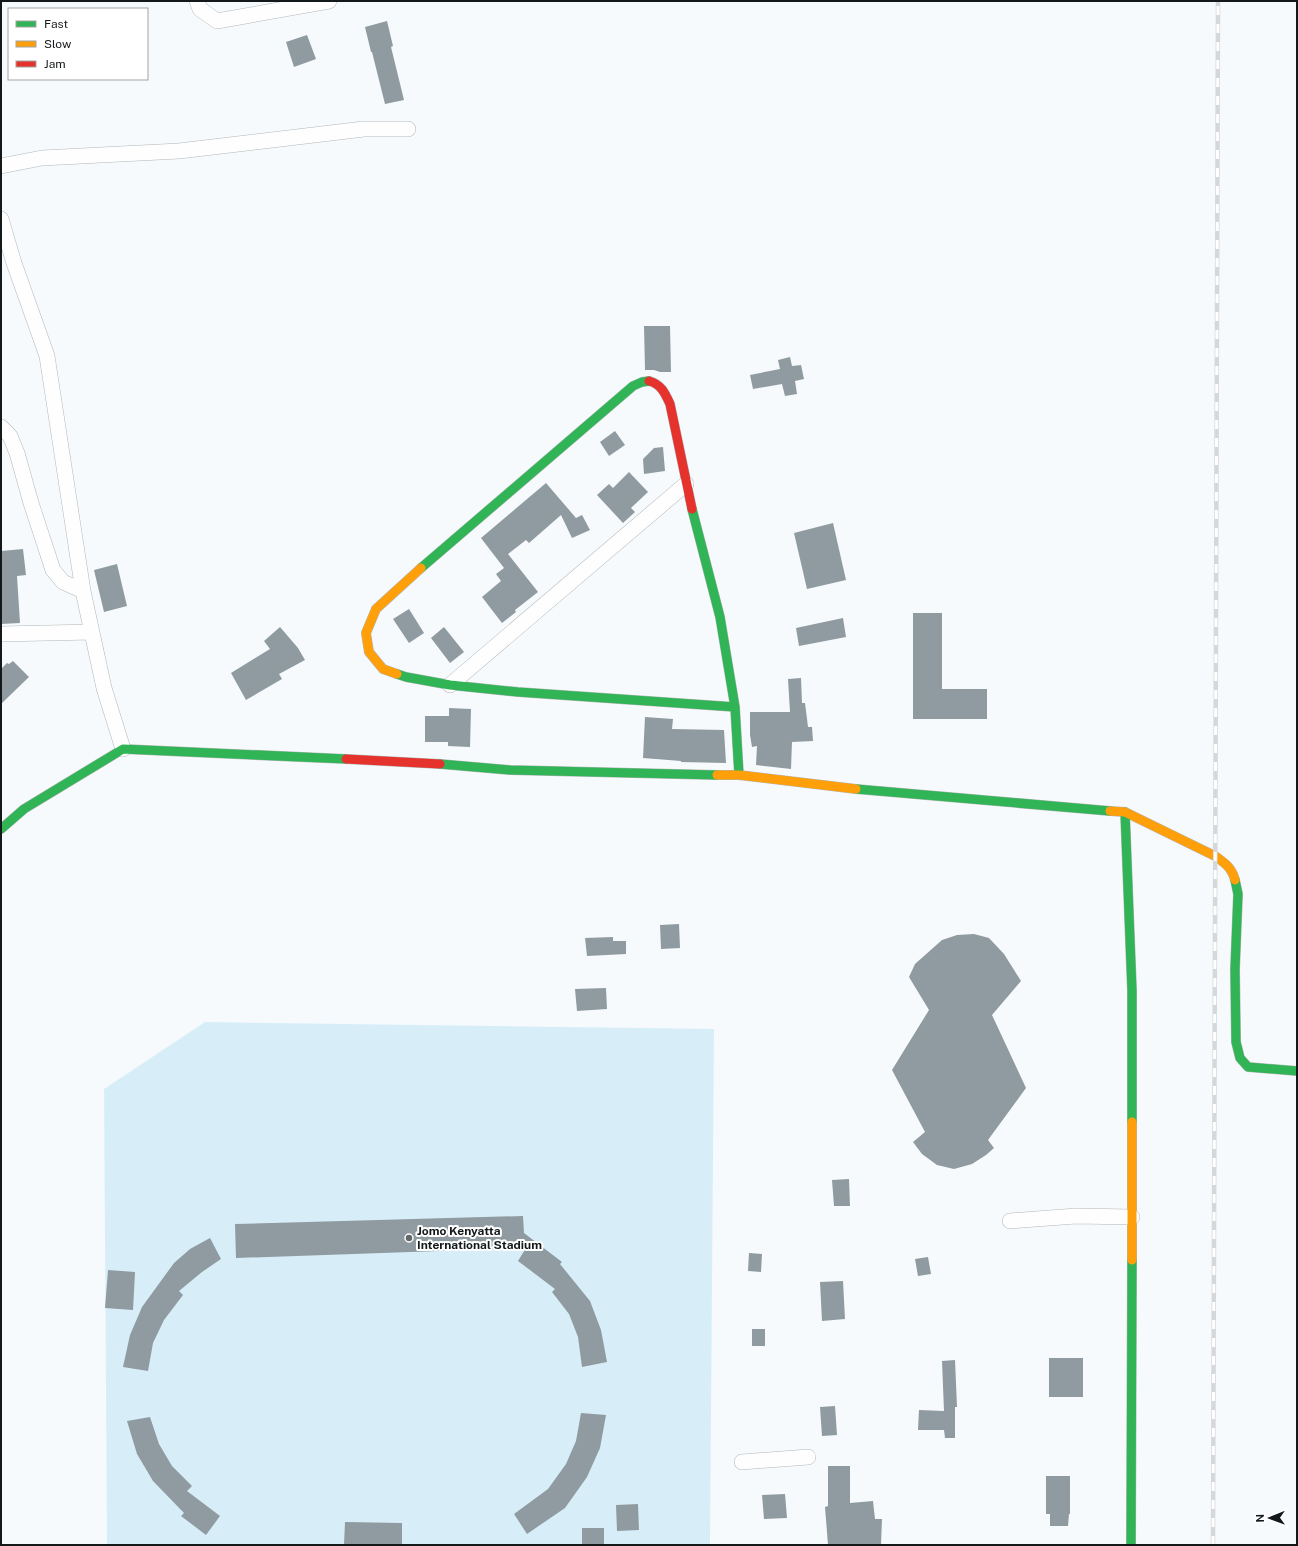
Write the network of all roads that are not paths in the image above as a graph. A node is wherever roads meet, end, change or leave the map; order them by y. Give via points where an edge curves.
1 (198, 1) edge
2 (329, 1) edge
3 (408, 129) dead end
4 (1, 166) edge
5 (1, 219) edge
6 (1, 427) edge
7 (686, 484) junction
8 (82, 591) junction
9 (92, 632) junction
10 (1, 634) edge
11 (450, 685) junction
12 (735, 707) junction
13 (123, 749) junction
14 (739, 775) junction
15 (1125, 812) junction
16 (1, 829) edge
17 (1297, 1071) edge
18 (1132, 1217) junction
19 (1010, 1221) dead end
20 (808, 1457) dead end
21 (742, 1462) dead end
22 (1131, 1545) edge

1 - 2 street via 200,9 217,21
3 - 4 street via 364,129 179,151 42,158
5 - 8 street via 46,356
6 - 8 street via 10,436 17,453 53,570 63,582
7 - 11 street
7 - 11 street via 670,404 664,390 650,381 633,386 376,609 366,633 369,652 383,669 406,677
7 - 12 street via 720,618
8 - 9 street
9 - 10 street
9 - 13 street via 104,688
11 - 12 street
12 - 14 street
13 - 14 street via 465,765 510,770
13 - 16 street via 24,809
14 - 15 street via 864,790
15 - 17 street via 1215,856 1226,863 1233,873 1238,894 1235,969 1236,1042 1240,1058 1248,1067
15 - 18 street via 1132,992
18 - 19 street via 1076,1216
18 - 22 street
20 - 21 street

